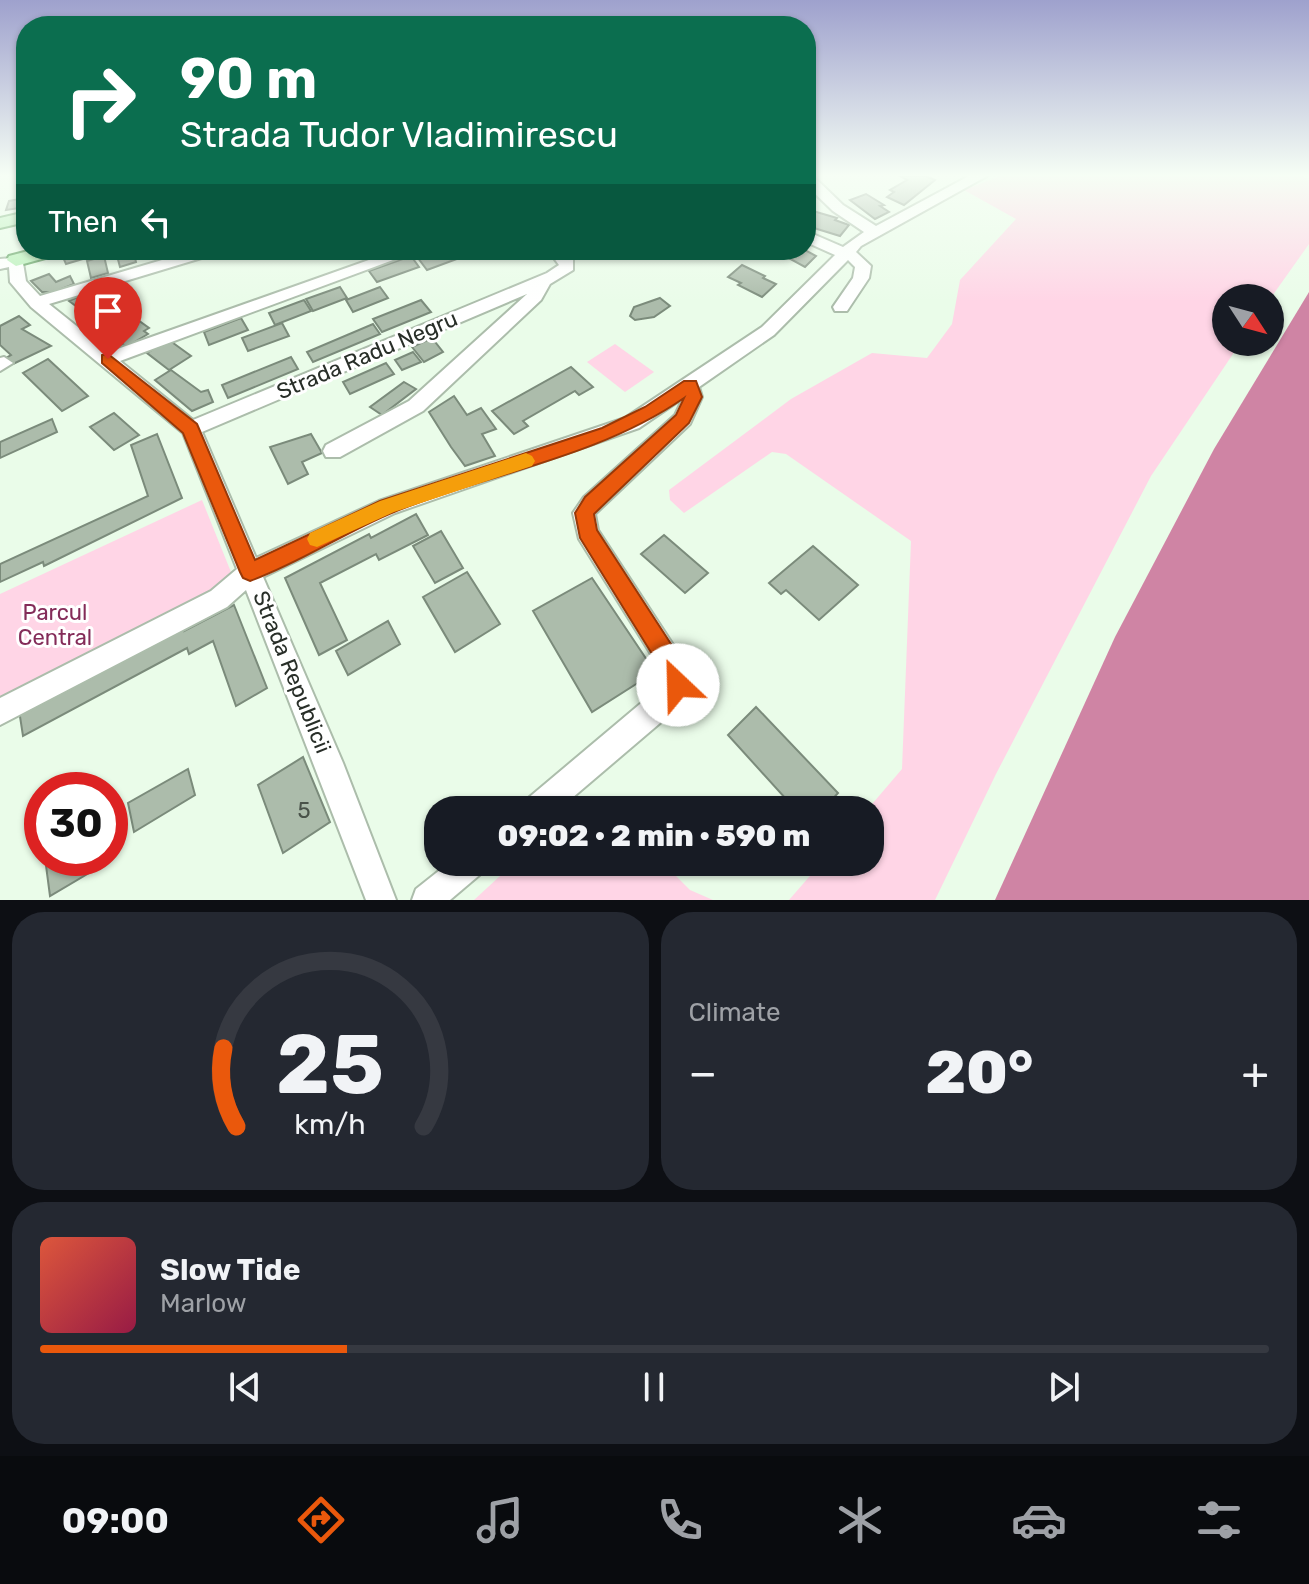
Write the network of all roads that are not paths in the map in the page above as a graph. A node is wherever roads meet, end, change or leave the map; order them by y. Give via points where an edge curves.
1 (853, 218) edge
2 (900, 218) edge
3 (874, 232) junction
4 (816, 240) edge
5 (843, 252) junction
6 (5, 257) edge
7 (178, 260) edge
8 (384, 260) edge
9 (565, 260) edge
10 (543, 282) junction
11 (37, 303) junction
12 (841, 307) dead end
13 (108, 359) junction
14 (690, 386) junction
15 (191, 429) junction
16 (333, 451) dead end
17 (250, 572) junction
18 (0, 712) edge
19 (553, 796) edge
20 (456, 876) edge
21 (381, 900) edge
22 (427, 900) edge

1 - 3 street
2 - 3 street
3 - 5 street
4 - 5 street
5 - 12 street via 861,261 864,270
5 - 14 street via 768,331
6 - 11 street, Strada Republicii
7 - 11 street
8 - 13 street
9 - 10 street via 567,267
10 - 15 street, Strada Radu Negru
10 - 16 street via 535,296 416,406
11 - 13 street, Strada Republicii
13 - 15 street, Strada Republicii
14 - 17 street via 609,433 387,507
14 - 19 street via 693,397 683,419 584,513 587,532 676,672 678,685 671,697
15 - 17 street, Strada Republicii
17 - 18 street via 219,599
17 - 21 street, Strada Republicii
20 - 22 street

